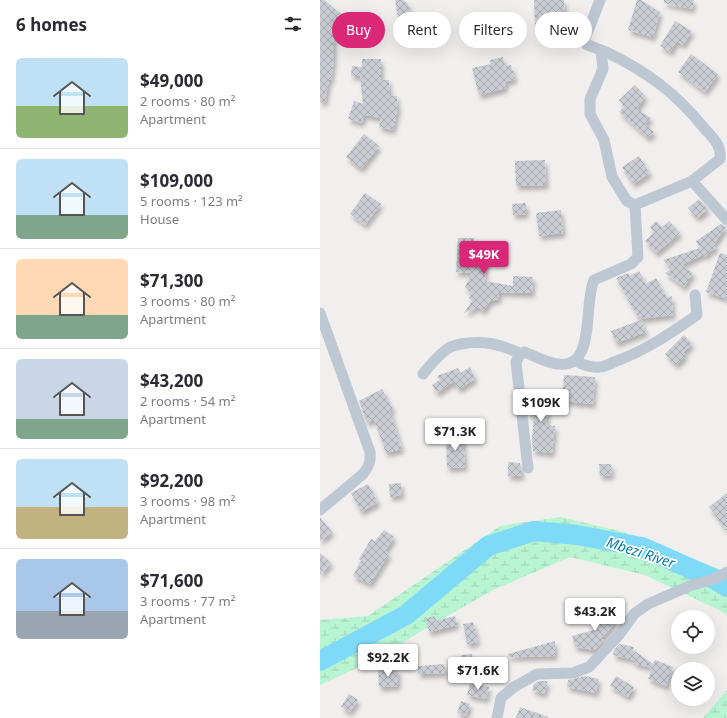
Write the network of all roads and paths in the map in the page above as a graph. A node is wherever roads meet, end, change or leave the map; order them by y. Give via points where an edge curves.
1 (600, 0) edge
2 (602, 50) junction
3 (724, 160) edge
4 (692, 182) junction
5 (635, 205) junction
6 (727, 220) edge
7 (694, 295) dead end
8 (320, 313) edge
9 (521, 354) junction
10 (576, 361) junction
11 (423, 374) dead end
12 (528, 468) dead end
13 (320, 510) edge
14 (727, 572) edge
15 (497, 718) edge

1 - 2 street via 585,42 588,46
2 - 3 street via 670,91 720,147
2 - 5 street via 604,69 590,99 590,114 604,140 612,177 627,200
3 - 4 street
4 - 5 street
4 - 6 street
5 - 10 street via 638,257 631,264 594,280 585,343
7 - 10 street via 697,315 649,347 601,367 587,366
8 - 13 street via 371,459 363,474
9 - 10 street via 526,353 562,365
9 - 11 street via 508,347 488,342 454,346 440,355
9 - 12 street via 516,362
14 - 15 street via 648,604 634,614 619,635 589,667 573,673 537,674 514,687 501,698

